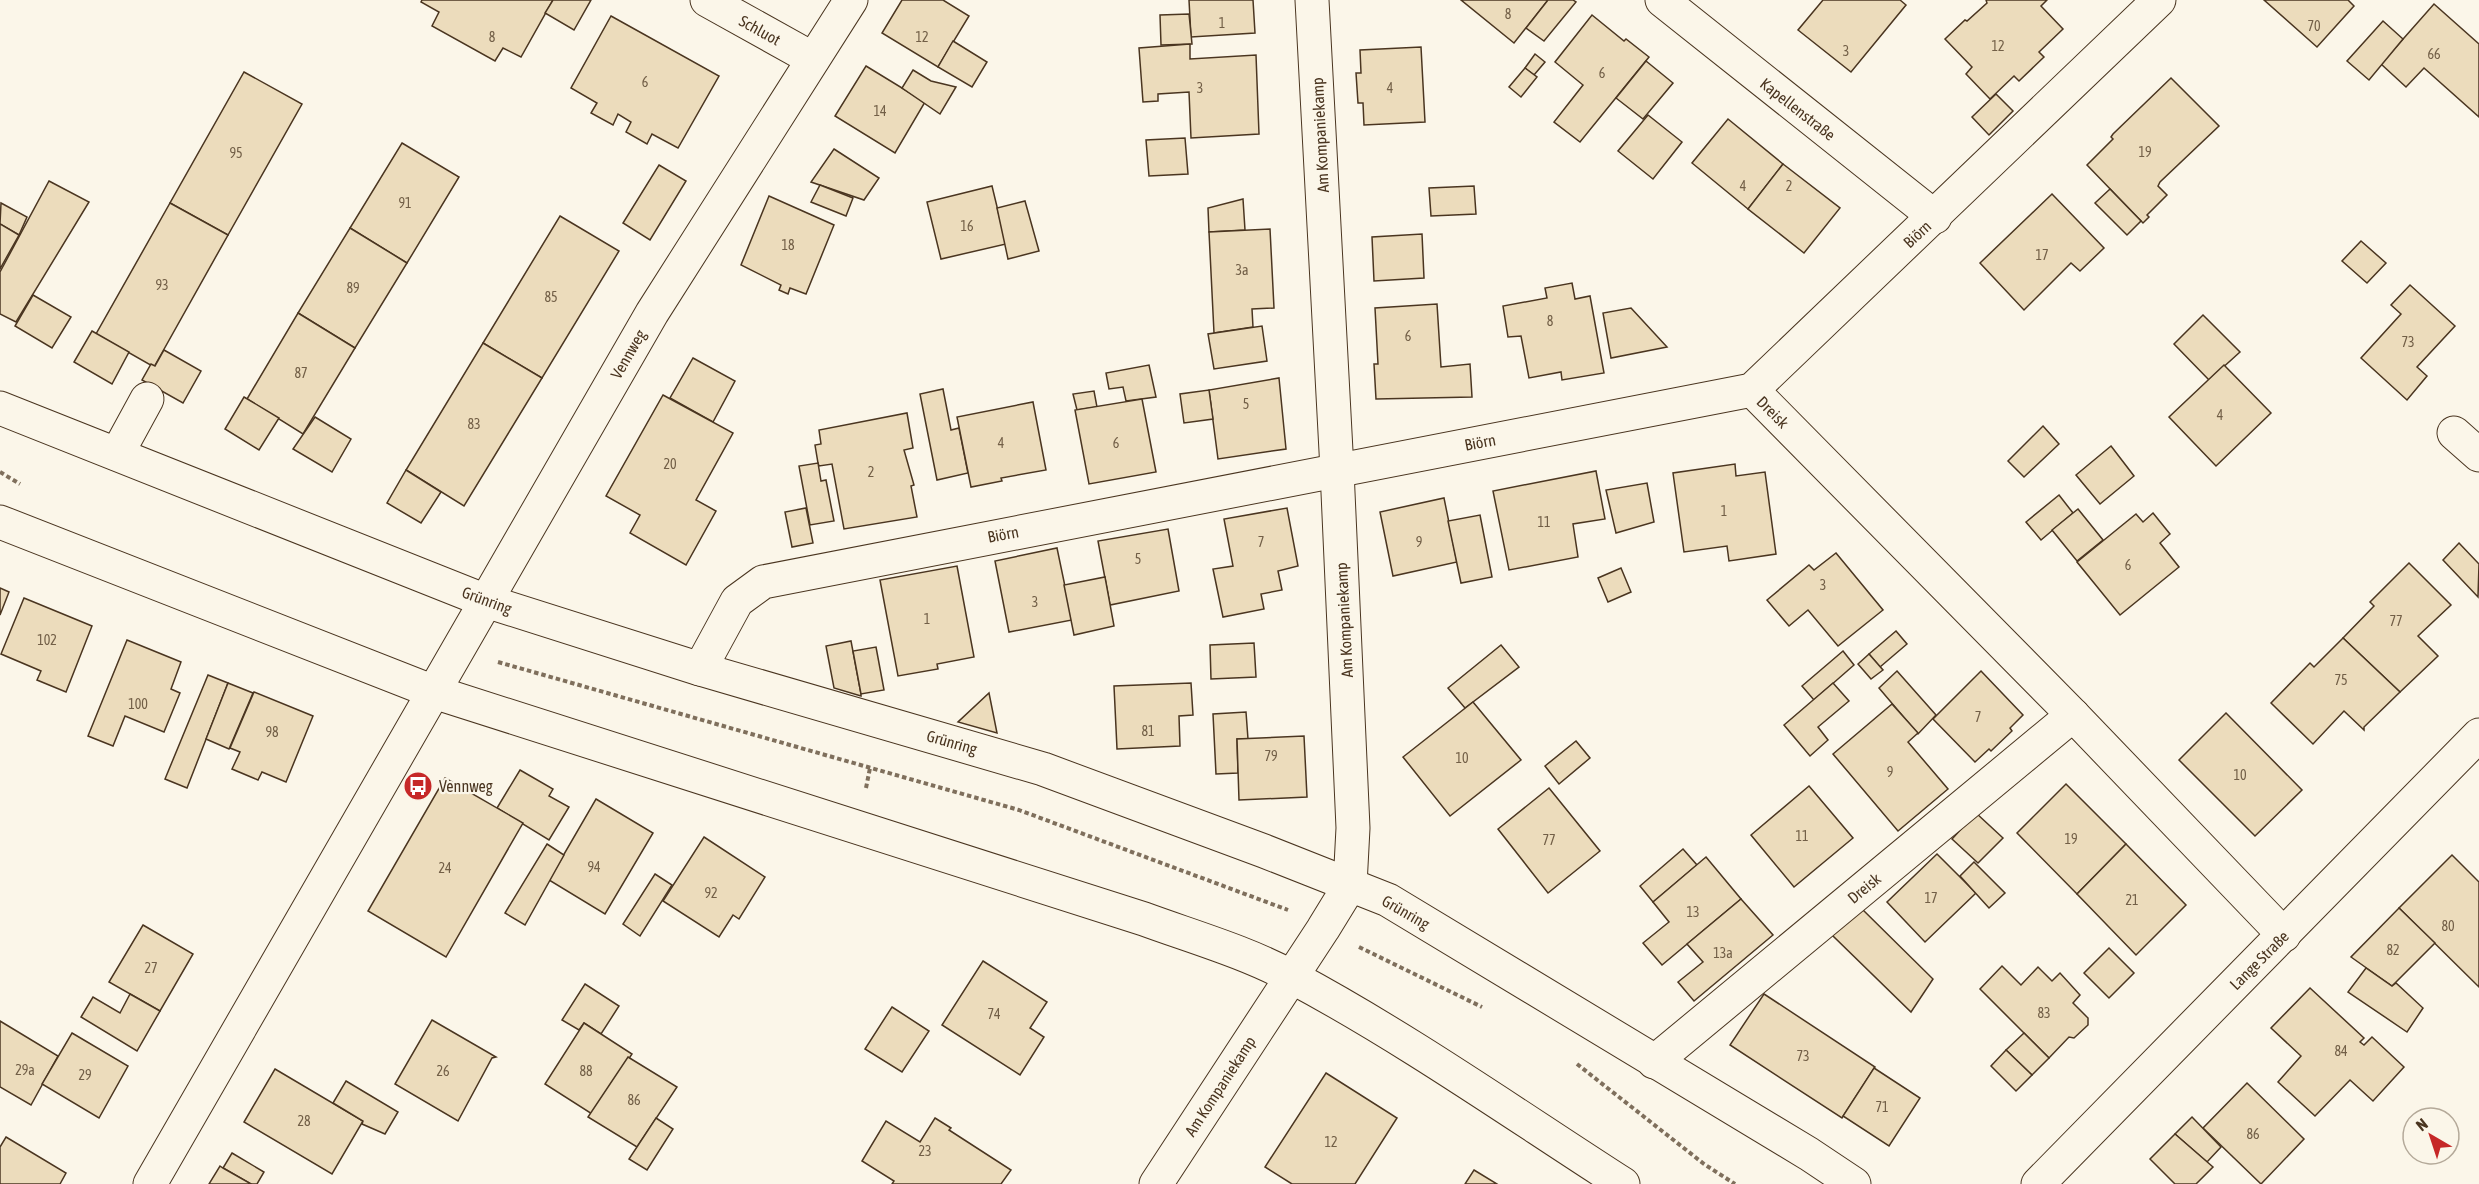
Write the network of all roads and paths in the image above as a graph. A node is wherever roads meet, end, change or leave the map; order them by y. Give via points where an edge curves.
1 (707, 0) edge
2 (851, 0) edge
3 (1312, 0) edge
4 (1662, 0) edge
5 (2159, 0) edge
6 (813, 59) junction
7 (1935, 217) junction
8 (1752, 390) junction
9 (147, 399) dead end
10 (0, 408) edge
11 (2454, 433) dead end
12 (117, 454) junction
13 (2479, 455) edge
14 (1337, 470) junction
15 (0, 522) edge
16 (486, 601) junction
17 (700, 669) junction
18 (434, 692) junction
19 (2073, 715) junction
20 (2479, 735) edge
21 (1350, 885) junction
22 (2284, 935) junction
23 (1291, 976) junction
24 (1654, 1062) junction
25 (150, 1184) edge
26 (1156, 1184) edge
27 (1623, 1184) edge
28 (1854, 1184) edge
29 (2038, 1184) edge

1 - 6 street, Schluot
2 - 6 street, Vennweg
3 - 14 street, Am Kompaniekamp
4 - 7 street, Kapellenstraße
5 - 7 street, Biörn
6 - 16 street, Vennweg via 652,313
7 - 8 street, Biörn
8 - 14 street, Biörn
8 - 19 street, Dreisk
9 - 12 street
10 - 12 street, Grünring
11 - 13 street
12 - 16 street, Grünring
14 - 17 street, Biörn via 763,582 737,601
14 - 21 street, Am Kompaniekamp via 1353,828
15 - 18 street
16 - 17 street, Grünring
16 - 18 street, Vennweg
17 - 21 street, Grünring via 1043,769
18 - 23 street via 1144,919
18 - 25 street, Vennweg
19 - 22 street, Dreisk
19 - 24 street, Dreisk
20 - 22 street, Lange Straße
21 - 23 street, Am Kompaniekamp
21 - 24 street, Grünring via 1388,900
22 - 29 street, Lange Straße
23 - 26 street, Am Kompaniekamp
23 - 27 street via 1391,1035
24 - 28 street, Grünring

